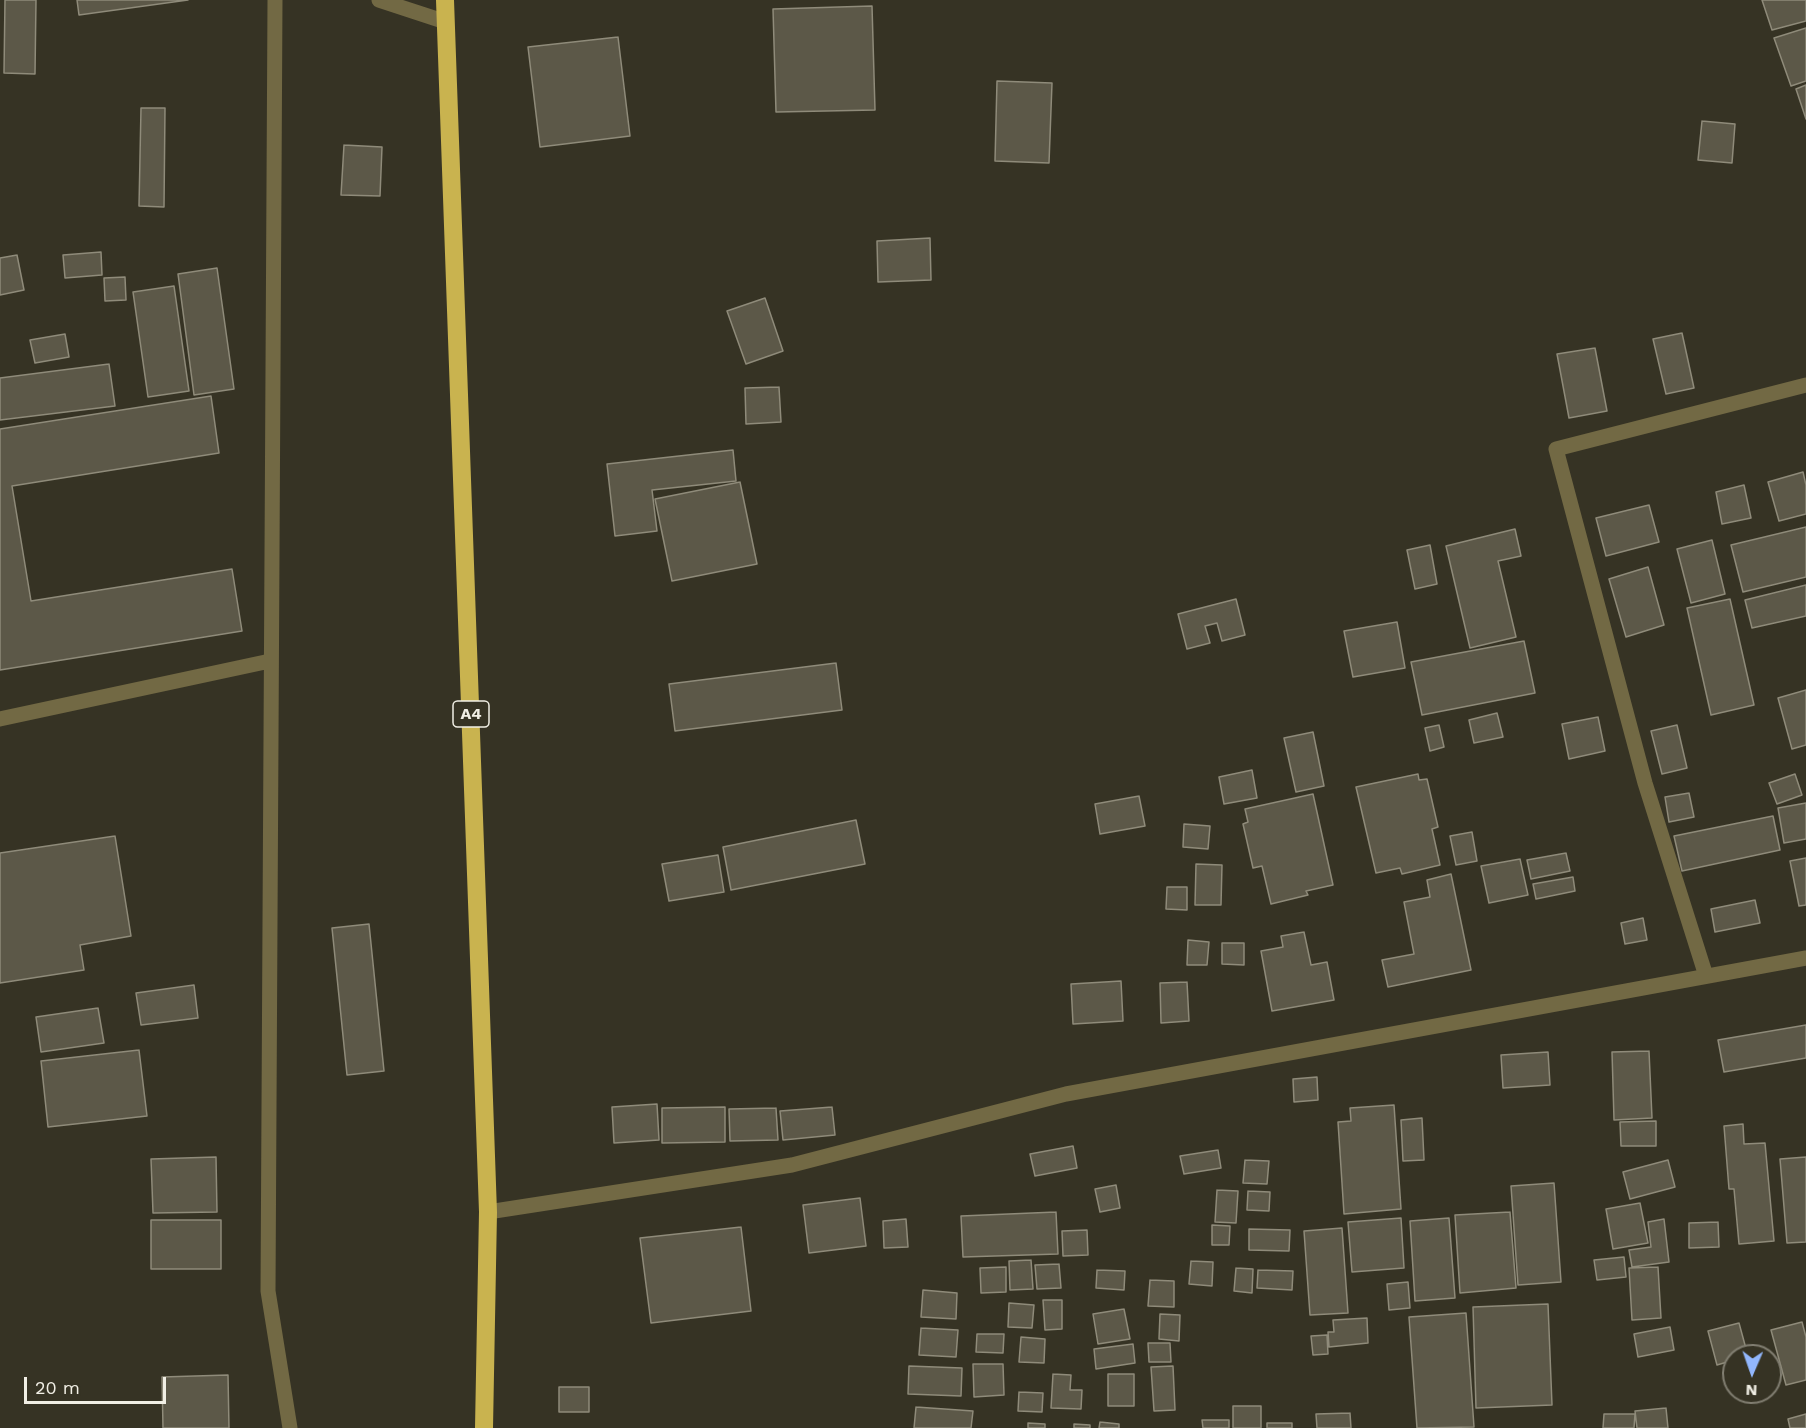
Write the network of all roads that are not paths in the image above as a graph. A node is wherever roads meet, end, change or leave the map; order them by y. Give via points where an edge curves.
1 (275, 0) edge
2 (379, 0) edge
3 (445, 0) edge
4 (446, 22) junction
5 (1806, 385) edge
6 (270, 661) junction
7 (0, 718) edge
8 (1806, 958) edge
9 (1706, 976) junction
10 (488, 1212) junction
11 (290, 1428) edge
12 (484, 1428) edge

1 - 6 street
2 - 4 street
3 - 4 highway, A4
4 - 10 highway, A4
5 - 9 street via 1556,449 1645,783
6 - 7 street
6 - 11 street via 268,1291
8 - 9 street
9 - 10 street via 1066,1094 792,1165
10 - 12 highway, A4

